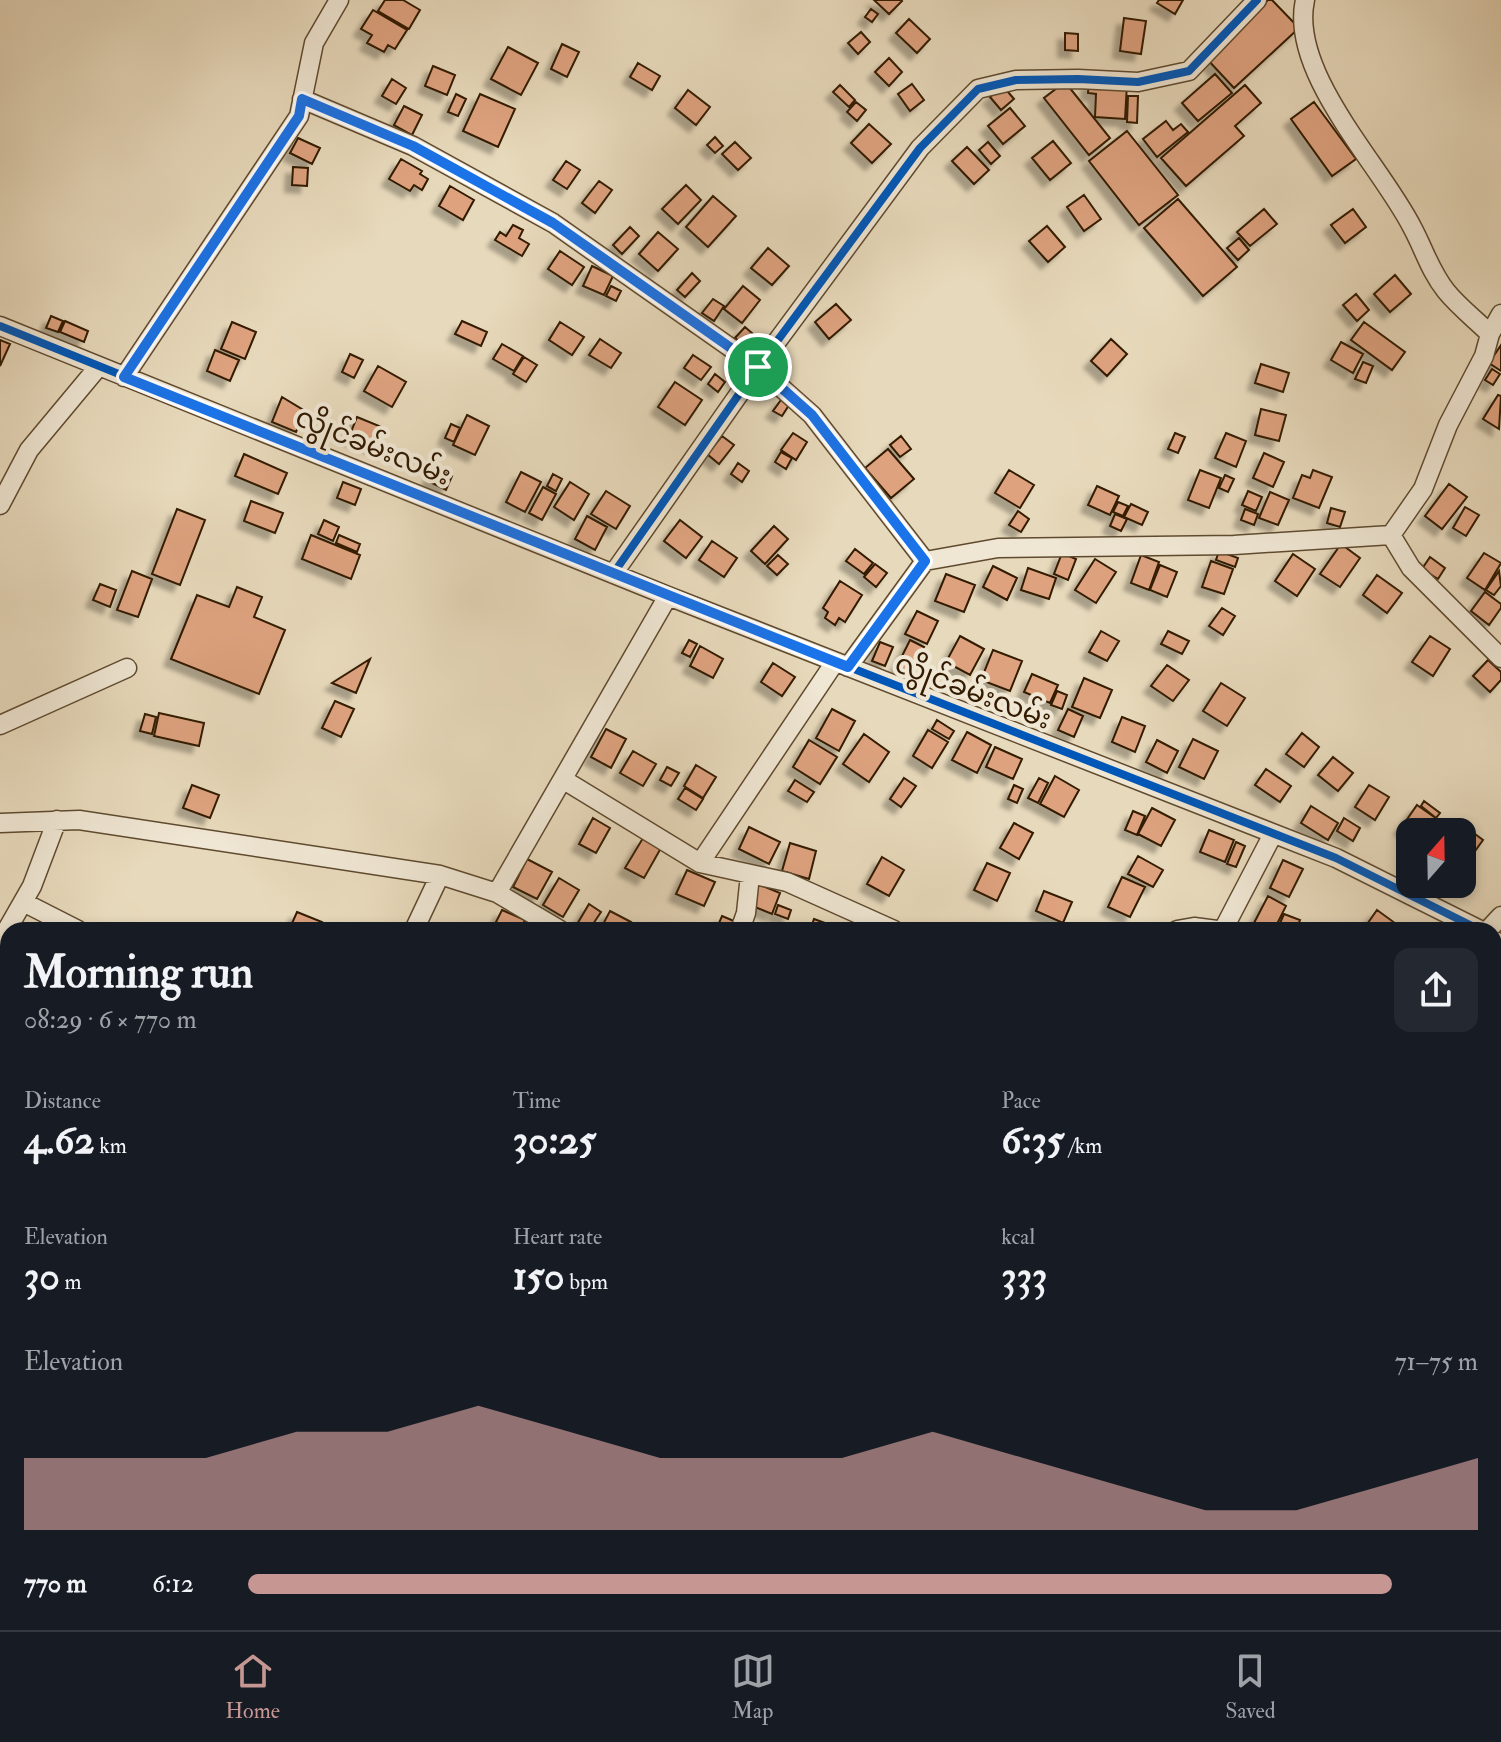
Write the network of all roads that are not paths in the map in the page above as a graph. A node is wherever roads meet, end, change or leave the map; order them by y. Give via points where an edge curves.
1 (339, 0) edge
2 (1257, 0) edge
3 (1305, 0) edge
4 (302, 99) junction
5 (1501, 314) edge
6 (0, 326) edge
7 (1490, 334) junction
8 (99, 366) junction
9 (758, 367) junction
10 (124, 377) junction
11 (0, 505) edge
12 (1391, 535) junction
13 (925, 561) junction
14 (613, 574) junction
15 (668, 596) junction
16 (1501, 658) edge
17 (842, 664) junction
18 (127, 668) dead end
19 (0, 725) edge
20 (564, 780) junction
21 (57, 820) junction
22 (0, 823) edge
23 (1273, 834) junction
24 (700, 863) junction
25 (440, 875) junction
26 (750, 875) junction
27 (497, 893) junction
28 (23, 902) junction
29 (12, 922) edge
30 (62, 922) edge
31 (418, 922) edge
32 (546, 922) edge
33 (743, 922) edge
34 (876, 922) edge
35 (1227, 922) edge
36 (1464, 922) edge

1 - 4 street via 314,43
2 - 9 street via 1189,71 1138,82 1016,80 978,89 920,148
3 - 7 street via 1301,16 1316,77 1412,226 1431,270
4 - 9 street via 413,146 553,223
4 - 10 street via 299,116
5 - 7 street
6 - 8 street, လွိုင်ခမ်းလမ်း
7 - 12 street via 1423,489
8 - 10 street, လွိုင်ခမ်းလမ်း
8 - 11 street via 29,450
9 - 13 street via 812,415
9 - 14 street
10 - 14 street, လွိုင်ခမ်းလမ်း
12 - 13 street via 1234,545 998,548
12 - 16 street via 1411,568
13 - 17 street
14 - 15 street, လွိုင်ခမ်းလမ်း
15 - 17 street, လွိုင်ခမ်းလမ်း
15 - 20 street
17 - 23 street, လွိုင်ခမ်းလမ်း
17 - 24 street
18 - 19 street
20 - 24 street
20 - 27 street
21 - 22 street
21 - 25 street
21 - 28 street
23 - 35 street
23 - 36 street, လွိုင်ခမ်းလမ်း via 1336,858
24 - 26 street
25 - 27 street
25 - 31 street
26 - 33 street
26 - 34 street via 787,882
27 - 32 street
28 - 29 street
28 - 30 street

